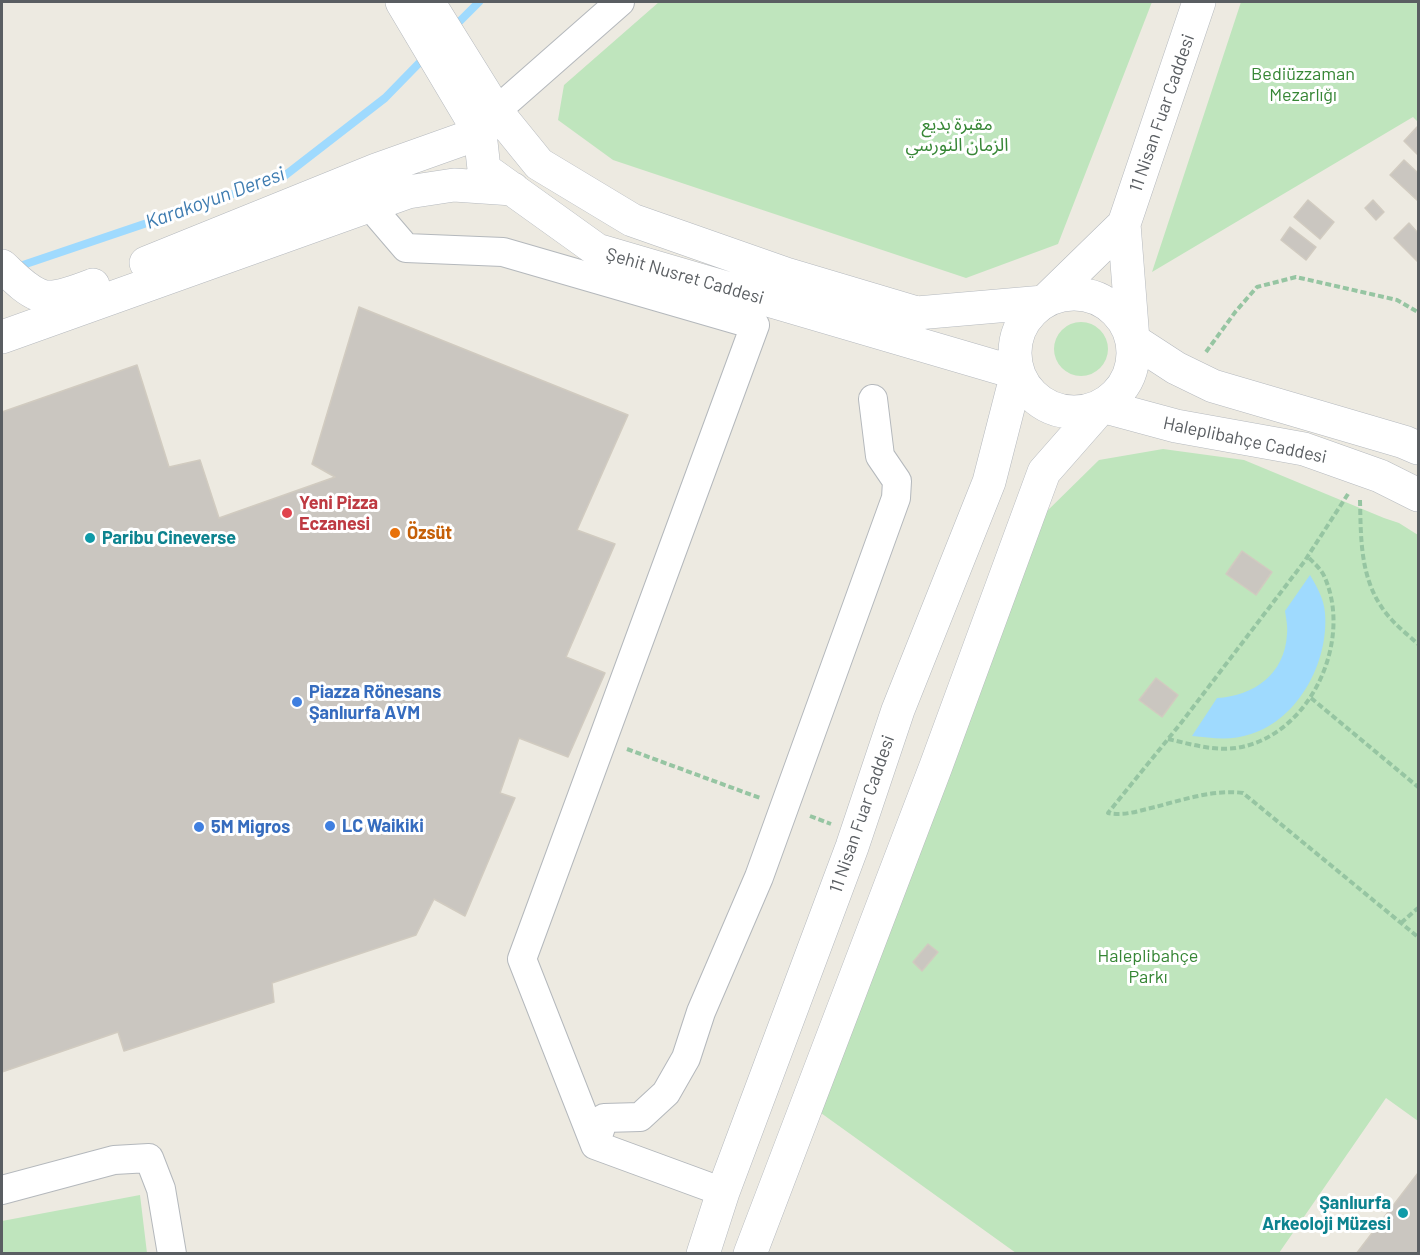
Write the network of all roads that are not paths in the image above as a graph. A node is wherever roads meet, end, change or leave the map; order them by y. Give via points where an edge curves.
1 (402, 2) edge
2 (428, 2) edge
3 (620, 2) edge
4 (1199, 2) edge
5 (481, 110) junction
6 (513, 189) junction
7 (370, 206) junction
8 (1124, 224) junction
9 (10, 274) edge
10 (1044, 302) junction
11 (2, 337) edge
12 (1133, 340) junction
13 (1017, 373) junction
14 (873, 399) dead end
15 (1102, 406) junction
16 (1419, 448) edge
17 (1419, 495) edge
18 (595, 1145) junction
19 (2, 1190) edge
20 (723, 1192) junction
21 (172, 1254) edge
22 (703, 1254) edge
23 (750, 1254) edge

1 - 5 main road, Şehit Nusret Caddesi
2 - 5 main road, Şehit Nusret Caddesi
3 - 5 street
4 - 8 main road, 11 Nisan Fuar Caddesi
5 - 6 main road, Şehit Nusret Caddesi via 484,169
5 - 9 main road via 376,170 70,294 40,296
5 - 10 main road, Şehit Nusret Caddesi via 539,164 632,220 786,274 917,313
6 - 7 main road via 454,185 408,192
6 - 13 main road, Şehit Nusret Caddesi via 597,250
7 - 11 main road
7 - 18 street via 405,249 503,252 755,325 522,958
8 - 10 main road, 11 Nisan Fuar Caddesi
8 - 12 main road, 11 Nisan Fuar Caddesi
10 - 12 main road via 1061,295 1098,298 1114,308
10 - 13 main road via 1028,315 1018,333 1014,353
12 - 15 main road via 1129,377 1118,394
12 - 16 main road, Haleplibahçe Caddesi via 1213,387
13 - 15 main road via 1043,405 1062,412 1082,413
13 - 20 main road, 11 Nisan Fuar Caddesi via 989,482 898,710 857,834
14 - 18 street via 880,456 897,481 896,498 759,877 681,1066 666,1093 640,1117 604,1118
15 - 17 main road, Haleplibahçe Caddesi via 1176,426 1304,449 1380,476
15 - 23 main road via 1044,472
18 - 20 street
19 - 21 street via 114,1160 149,1158 161,1189
20 - 22 main road, 11 Nisan Fuar Caddesi

